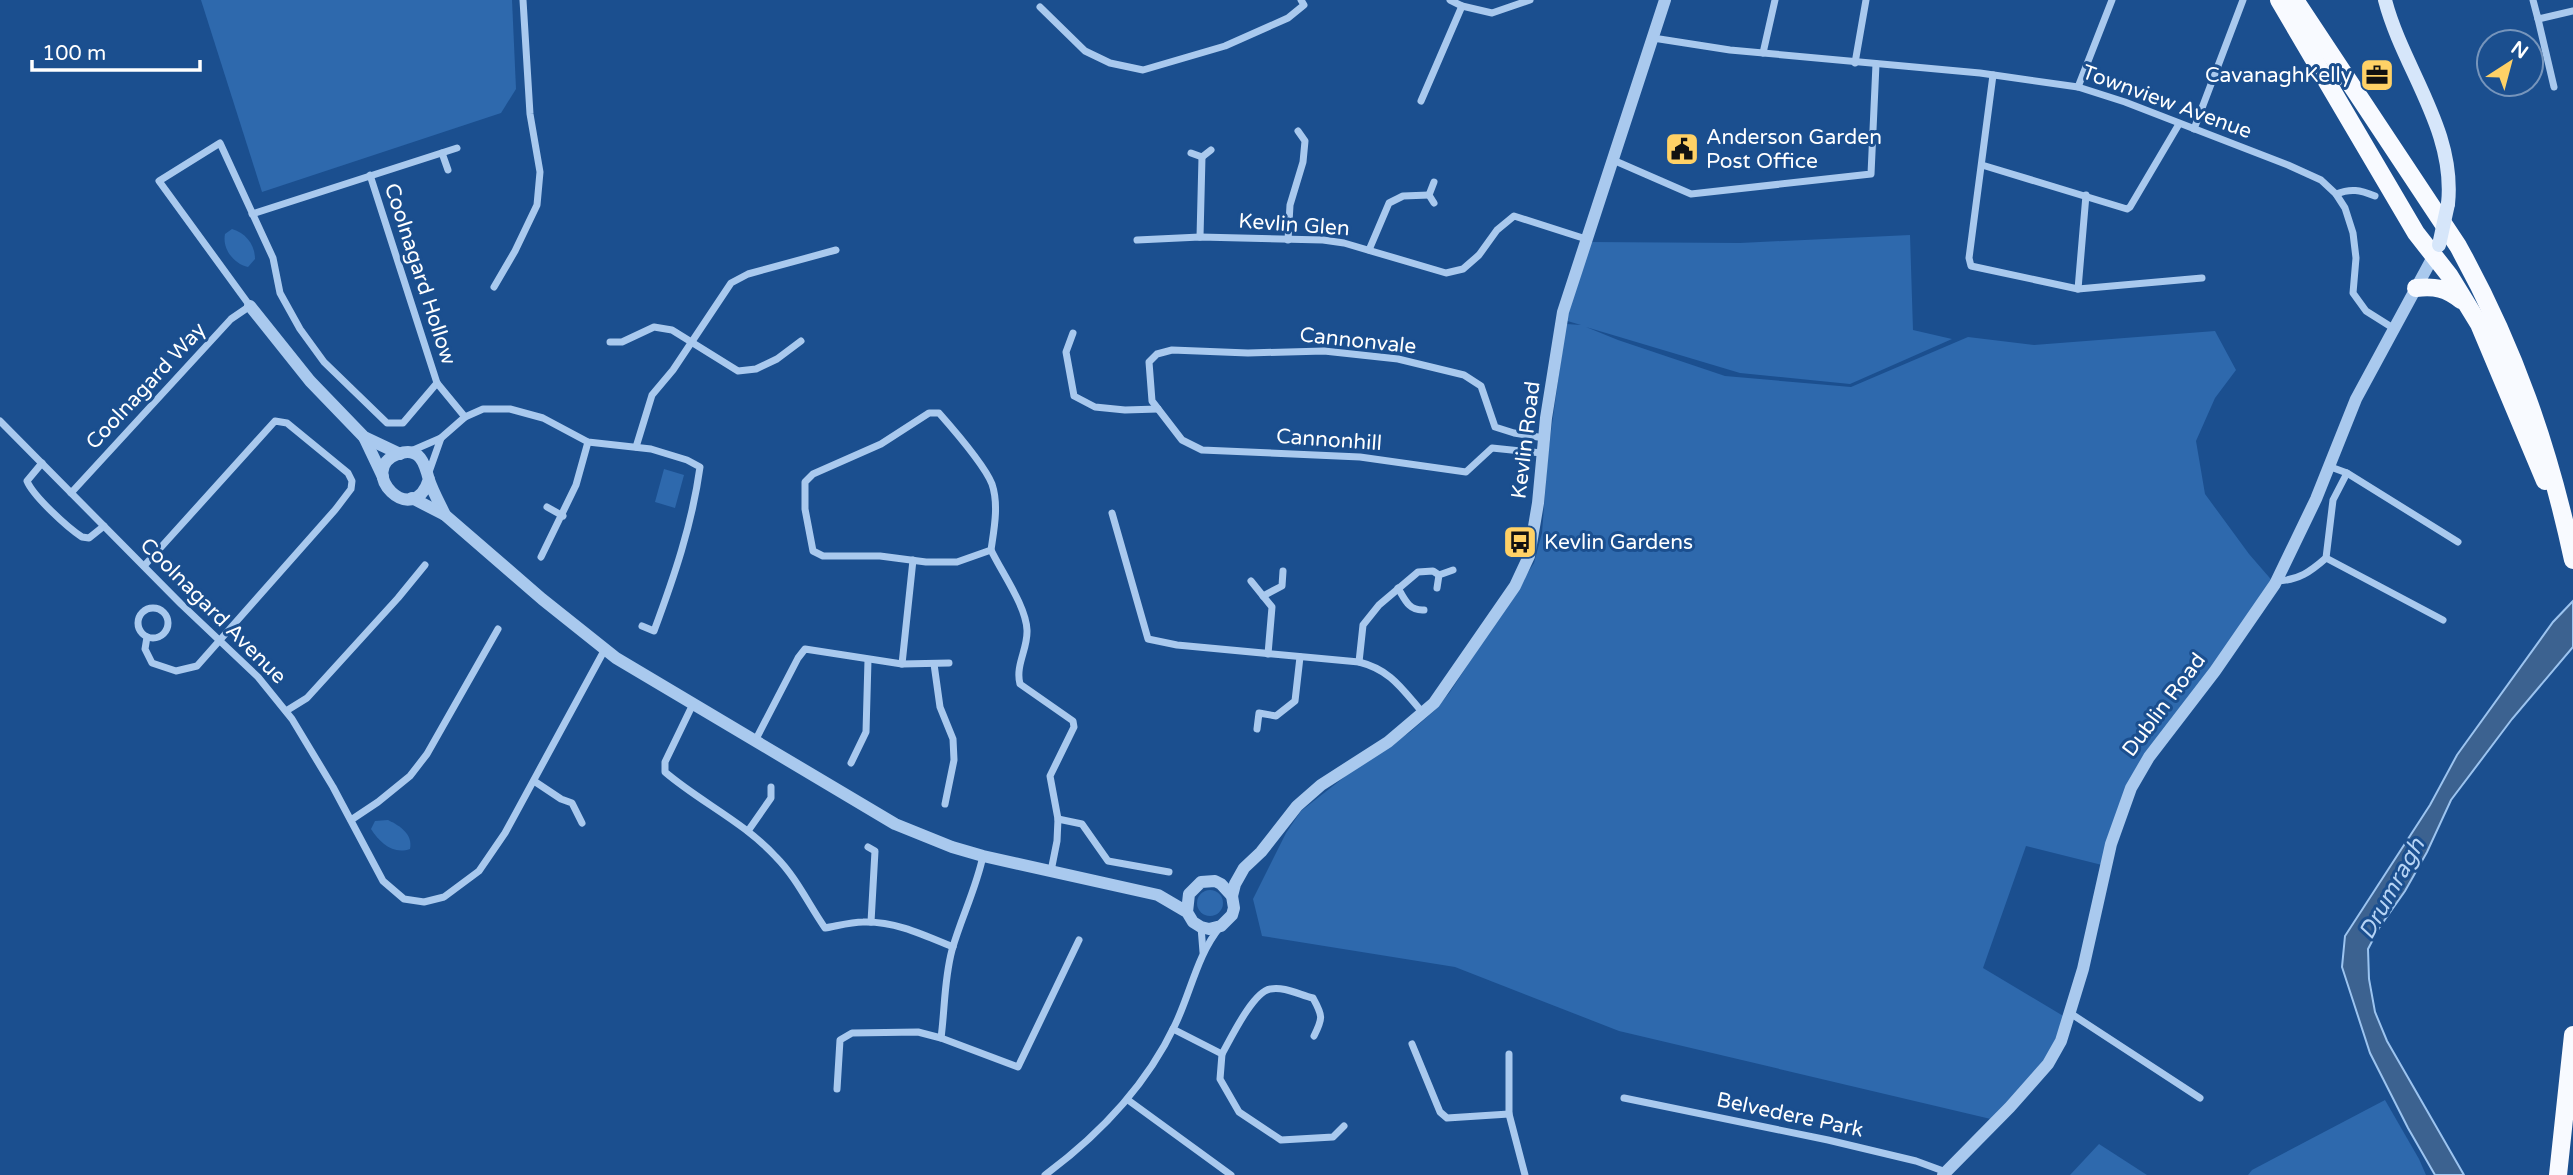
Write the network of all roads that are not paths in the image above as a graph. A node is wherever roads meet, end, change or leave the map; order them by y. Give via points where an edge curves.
1 (523, 0) edge
2 (1301, 0) edge
3 (1450, 0) edge
4 (1530, 0) edge
5 (1665, 0) edge
6 (1775, 0) edge
7 (1866, 0) edge
8 (2112, 0) edge
9 (2244, 0) edge
10 (2279, 0) edge
11 (2295, 0) edge
12 (2385, 0) edge
13 (2533, 0) edge
14 (1462, 6) junction
15 (1040, 7) dead end
16 (2573, 11) edge
17 (2538, 19) junction
18 (1653, 38) junction
19 (1763, 53) junction
20 (1855, 63) junction
21 (1876, 64) junction
22 (1993, 75) junction
23 (2078, 87) junction
24 (2554, 87) dead end
25 (1421, 101) dead end
26 (2179, 124) junction
27 (2194, 129) junction
28 (1298, 131) dead end
29 (1314, 136) dead end
30 (1305, 141) junction
31 (457, 148) dead end
32 (1211, 150) dead end
33 (442, 153) junction
34 (1191, 153) dead end
35 (1202, 158) junction
36 (1613, 160) junction
37 (1982, 165) junction
38 (448, 170) dead end
39 (370, 175) junction
40 (1434, 182) dead end
41 (2336, 194) junction
42 (1429, 195) junction
43 (2086, 195) junction
44 (2375, 195) dead end
45 (1434, 203) dead end
46 (252, 214) junction
47 (1200, 236) junction
48 (1586, 239) junction
49 (1137, 240) dead end
50 (1288, 240) junction
51 (836, 250) dead end
52 (1369, 250) junction
53 (2436, 250) junction
54 (2202, 278) dead end
55 (494, 287) dead end
56 (2416, 288) junction
57 (2078, 289) junction
58 (250, 306) junction
59 (2469, 307) junction
60 (2393, 328) junction
61 (1073, 333) dead end
62 (801, 341) dead end
63 (610, 342) dead end
64 (691, 343) junction
65 (1148, 374) joint
66 (437, 383) junction
67 (1158, 410) junction
68 (465, 417) junction
69 (0, 421) edge
70 (364, 437) junction
71 (441, 438) junction
72 (1544, 438) junction
73 (588, 442) junction
74 (636, 447) junction
75 (403, 453) junction
76 (1542, 453) junction
77 (42, 463) junction
78 (2328, 466) junction
79 (2347, 473) junction
80 (429, 475) junction
81 (383, 477) junction
82 (71, 493) junction
83 (412, 498) junction
84 (547, 507) dead end
85 (1112, 513) dead end
86 (445, 514) junction
87 (563, 516) junction
88 (104, 526) junction
89 (2568, 536) junction
90 (2458, 542) dead end
91 (991, 550) junction
92 (541, 557) dead end
93 (2326, 558) junction
94 (913, 560) junction
95 (2573, 560) edge
96 (425, 565) dead end
97 (144, 566) junction
98 (1453, 570) dead end
99 (1283, 571) dead end
100 (1439, 575) junction
101 (1251, 581) dead end
102 (2277, 581) junction
103 (1398, 588) junction
104 (1437, 588) dead end
105 (1263, 596) junction
106 (1424, 610) dead end
107 (2443, 620) dead end
108 (642, 626) dead end
109 (498, 629) dead end
110 (147, 637) junction
111 (220, 641) junction
112 (605, 649) junction
113 (1268, 654) junction
114 (1300, 657) junction
115 (867, 660) junction
116 (1359, 662) junction
117 (949, 663) dead end
118 (902, 664) junction
119 (934, 664) junction
120 (693, 704) junction
121 (286, 711) junction
122 (1423, 713) junction
123 (1257, 729) dead end
124 (755, 741) junction
125 (851, 762) dead end
126 (534, 781) junction
127 (771, 787) dead end
128 (945, 804) dead end
129 (1058, 819) junction
130 (351, 820) junction
131 (582, 823) dead end
132 (748, 831) junction
133 (868, 846) dead end
134 (983, 856) junction
135 (1244, 868) junction
136 (1051, 871) junction
137 (1169, 872) dead end
138 (1215, 881) junction
139 (1192, 889) junction
140 (1158, 895) junction
141 (1232, 896) junction
142 (1187, 912) junction
143 (871, 922) junction
144 (1221, 926) junction
145 (1201, 927) junction
146 (1079, 940) dead end
147 (953, 947) junction
148 (1203, 953) junction
149 (2070, 1013) junction
150 (1173, 1029) junction
151 (2573, 1035) edge
152 (1314, 1036) dead end
153 (941, 1038) junction
154 (1412, 1044) dead end
155 (1222, 1054) junction
156 (1508, 1054) dead end
157 (836, 1089) dead end
158 (1624, 1098) dead end
159 (2200, 1098) dead end
160 (1128, 1100) junction
161 (1509, 1114) junction
162 (1344, 1126) dead end
163 (1945, 1173) edge
164 (1045, 1175) edge
165 (1231, 1175) edge
166 (1525, 1175) edge
167 (2558, 1175) edge

1 - 55 street via 530,114 540,172 537,205
2 - 15 street via 1304,5 1288,18 1226,46 1143,69 1110,63 1085,51
3 - 14 street
4 - 14 street via 1492,13
5 - 18 street, Kevlin Road
6 - 19 street
7 - 20 street
8 - 23 street
9 - 27 street
10 - 53 highway via 2416,233
11 - 89 highway via 2473,273 2532,407
12 - 53 main road, bridge via 2399,44 2441,138 2449,171 2448,204
13 - 17 street
14 - 25 street
16 - 17 street
17 - 24 street
18 - 19 street, Townview Avenue
18 - 36 street, Kevlin Road
19 - 20 street, Townview Avenue
20 - 21 street, Townview Avenue
21 - 22 street, Townview Avenue
21 - 36 street via 1871,174 1691,194
22 - 23 street, Townview Avenue
22 - 37 street
23 - 26 street, Townview Avenue
26 - 27 street, Townview Avenue
26 - 43 street via 2130,207
27 - 41 street, Townview Avenue via 2288,164
28 - 30 street
29 - 30 street
30 - 50 street via 1290,205
31 - 33 street
32 - 35 street
33 - 38 street
33 - 39 street
34 - 35 street
35 - 47 street
36 - 48 street, Kevlin Road
37 - 43 street
37 - 57 street via 1971,266
39 - 46 street
39 - 66 street, Coolnagard Hollow
40 - 42 street
41 - 44 street via 2349,189
41 - 60 street, Townview Avenue via 2353,233 2353,293 2366,311
42 - 45 street
42 - 52 street via 1403,196 1389,203
43 - 57 street
46 - 58 street, Coolnagard Hollow via 220,143 159,181
46 - 66 street, Coolnagard Hollow via 273,258 280,293 300,329 324,362 387,423 403,422
47 - 49 street, Kevlin Glen
47 - 50 street, Kevlin Glen
48 - 52 street, Kevlin Glen via 1514,216 1463,269 1446,273
48 - 72 street, Kevlin Road via 1560,326
50 - 52 street, Kevlin Glen via 1323,240
51 - 64 street via 731,283
53 - 56 street, Dublin Road
53 - 59 highway
54 - 57 street
56 - 59 highway via 2449,290
56 - 60 street, Dublin Road
58 - 70 street via 310,381
58 - 82 street, Coolnagard Way via 223,327
59 - 89 highway
60 - 78 street, Dublin Road
61 - 67 street via 1066,352 1074,396 1094,407
62 - 64 street via 777,359 738,371
63 - 64 street via 622,342 654,327 672,330
64 - 74 street via 652,395
65 - 67 street, Cannonhill
65 - 72 street, Cannonvale via 1152,356 1172,351 1324,351 1398,359 1464,375 1481,386 1495,426
66 - 68 street, Coolnagard Hollow
67 - 76 street, Cannonhill via 1182,440 1202,450 1360,457 1466,472 1492,448
68 - 71 street
68 - 73 street via 483,409 510,409 543,418
69 - 77 street, Coolnagard Avenue
70 - 75 street
70 - 81 street
71 - 75 street
71 - 80 street
72 - 76 street, Kevlin Road
73 - 74 street
73 - 87 street
74 - 108 street via 701,467 674,580 654,631
75 - 80 street via 422,459
75 - 81 street via 387,462
76 - 122 street, Kevlin Road via 1529,556 1520,576 1474,648
77 - 82 street, Coolnagard Avenue
77 - 88 street via 27,481 30,488 82,537 89,538
78 - 79 street
78 - 102 street, Dublin Road
79 - 90 street
79 - 93 street via 2333,500
80 - 83 street via 422,492
80 - 86 street
81 - 83 street via 394,496
82 - 88 street, Coolnagard Avenue
83 - 86 street
84 - 87 street
85 - 113 street via 1148,639
86 - 112 street
87 - 92 street
88 - 97 street, Coolnagard Avenue
89 - 95 highway
91 - 94 street via 957,562
91 - 94 street via 996,515 992,484 963,440 939,413 929,413 881,444 813,474 805,482 813,551 823,556
91 - 129 street via 1024,614 1027,632 1020,684 1073,722 1050,776
93 - 102 street via 2303,576
93 - 107 street
94 - 118 street
96 - 121 street via 307,698
97 - 111 street, Coolnagard Avenue
97 - 111 street via 275,421 287,423 348,473 351,489
98 - 100 street
99 - 105 street via 1282,586
100 - 103 street via 1418,572
100 - 104 street
101 - 105 street
102 - 149 street, Dublin Road via 2131,788 2111,844
103 - 106 street via 1410,607
103 - 116 street via 1363,625
105 - 113 street via 1272,607
109 - 130 street via 427,754 410,776
110 - 110 street via 139,628 139,616 157,608 167,617 167,630 161,636
110 - 111 street via 145,649 152,663 176,671 197,666
111 - 121 street, Coolnagard Avenue
112 - 120 street
112 - 126 street, Coolnagard Avenue
113 - 114 street
114 - 116 street
114 - 123 street via 1295,701 1276,716 1259,713
115 - 118 street
115 - 124 street via 805,649
115 - 125 street via 866,732
116 - 122 street via 1391,675
117 - 119 street
118 - 119 street
119 - 128 street via 940,707 953,739 954,760
120 - 124 street
120 - 132 street via 664,762 664,772
121 - 130 street, Coolnagard Avenue
122 - 135 street, Kevlin Road via 1297,806
124 - 134 street via 895,824
126 - 130 street, Coolnagard Avenue via 479,871 444,897 424,902 404,899 383,881
126 - 131 street via 572,803
127 - 132 street via 771,798
129 - 136 street
129 - 137 street via 1082,824 1108,861
132 - 143 street via 777,857 825,928
133 - 143 street via 875,851
134 - 136 street
134 - 147 street
135 - 138 street, Kevlin Road
135 - 141 street, Kevlin Road
136 - 140 street
138 - 139 street via 1201,882
138 - 141 street
139 - 140 street
139 - 142 street
140 - 142 street
141 - 144 street via 1232,915
142 - 145 street
143 - 147 street via 914,930
144 - 145 street
144 - 148 street
145 - 148 street
146 - 153 street via 1018,1067
147 - 153 street
148 - 150 street
149 - 159 street
149 - 163 street, Dublin Road via 2048,1064
150 - 155 street
150 - 160 street
151 - 167 highway
152 - 155 street via 1321,1014 1313,998 1272,988 1262,991
153 - 157 street via 918,1032 852,1033 840,1040
154 - 161 street via 1440,1112 1447,1118
155 - 162 street via 1220,1079 1239,1112 1281,1140 1333,1137
156 - 161 street
158 - 163 street, Belvedere Park via 1828,1140 1916,1161
160 - 164 street via 1105,1126
160 - 165 street
161 - 166 street

